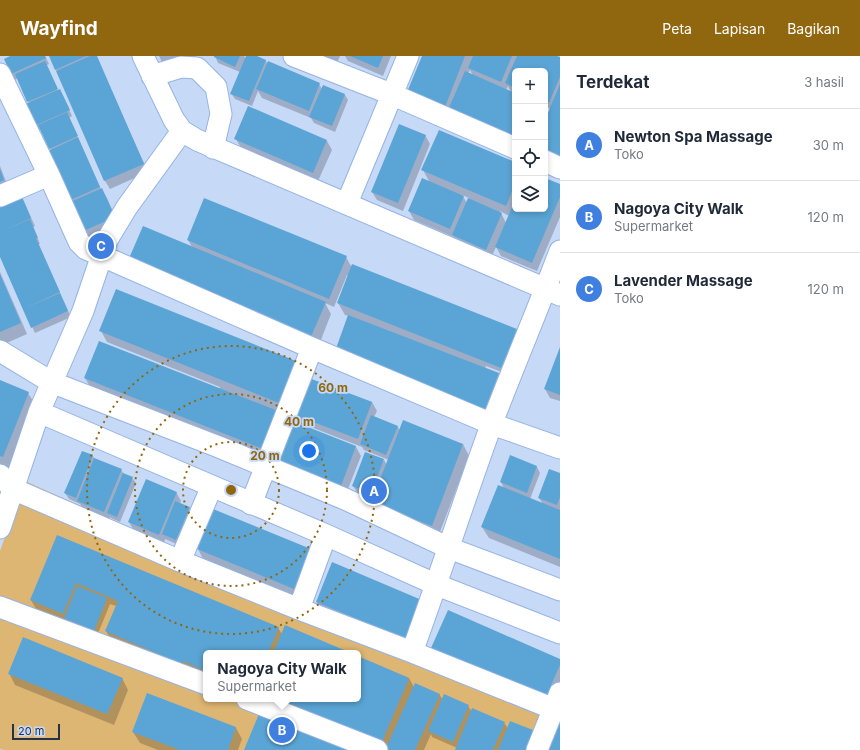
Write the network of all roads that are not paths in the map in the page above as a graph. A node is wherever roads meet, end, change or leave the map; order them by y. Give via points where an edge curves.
1 (143, 56) edge
2 (294, 56) edge
3 (408, 56) edge
4 (199, 62) edge
5 (0, 74) edge
6 (152, 76) junction
7 (391, 94) junction
8 (182, 131) junction
9 (512, 147) edge
10 (213, 148) junction
11 (548, 162) edge
12 (560, 168) edge
13 (49, 175) junction
14 (0, 196) edge
15 (347, 203) junction
16 (560, 251) edge
17 (101, 257) junction
18 (553, 291) edge
19 (312, 348) junction
20 (0, 351) edge
21 (51, 382) junction
22 (39, 412) junction
23 (492, 424) junction
24 (560, 448) edge
25 (266, 467) junction
26 (7, 482) edge
27 (212, 486) junction
28 (251, 504) junction
29 (0, 528) edge
30 (326, 535) junction
31 (449, 548) junction
32 (180, 561) junction
33 (437, 585) junction
34 (560, 590) edge
35 (0, 607) edge
36 (299, 609) junction
37 (560, 633) edge
38 (412, 652) junction
39 (203, 683) edge
40 (557, 701) edge
41 (255, 702) edge
42 (377, 750) edge
43 (537, 750) edge

1 - 6 street
2 - 7 street
3 - 7 street
4 - 6 street
4 - 10 street via 216,87 221,114
5 - 13 street
6 - 8 street
7 - 9 street
7 - 15 street
8 - 10 street
8 - 17 street via 112,230
10 - 15 street
11 - 12 street
13 - 14 street
13 - 17 street via 79,242
15 - 18 street
16 - 18 street
17 - 19 street
17 - 21 street via 83,311
18 - 23 street
19 - 23 street
19 - 25 street
20 - 21 street
21 - 22 street
21 - 25 street
22 - 26 street
22 - 27 street
23 - 24 street
23 - 31 street
25 - 28 street
25 - 31 street via 345,499
26 - 29 street
26 - 32 street
27 - 28 street
27 - 32 street
28 - 30 street
30 - 33 street
30 - 36 street
31 - 33 street
31 - 34 street
32 - 36 street
33 - 37 street
33 - 38 street
35 - 39 street
36 - 38 street
38 - 40 street
40 - 43 street
41 - 42 street

